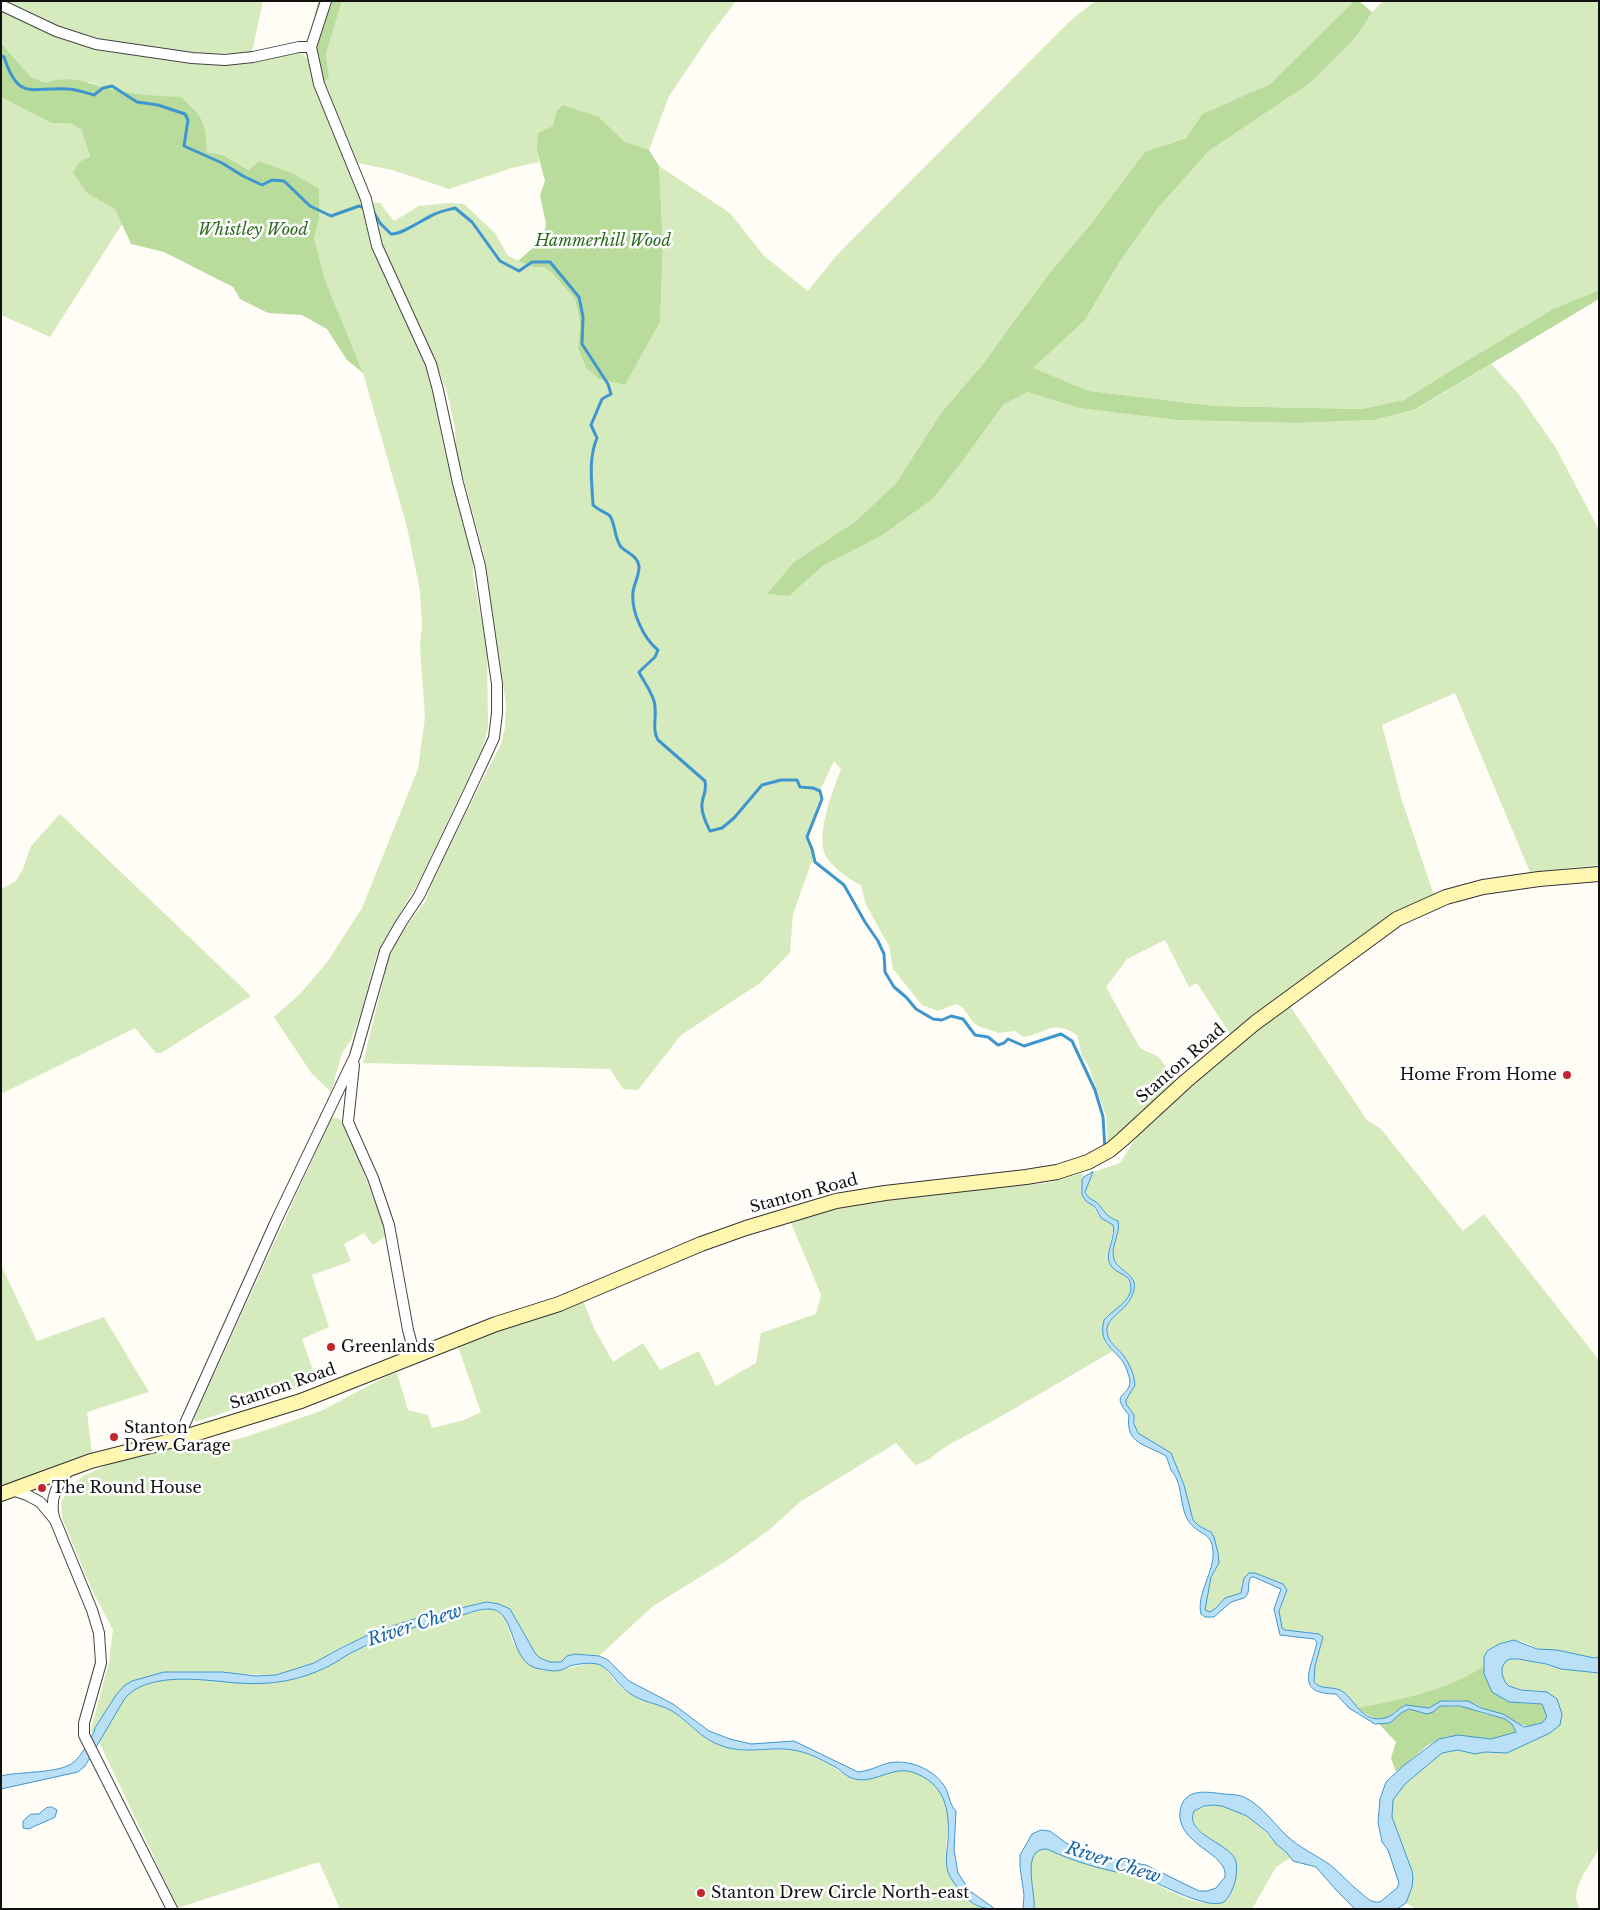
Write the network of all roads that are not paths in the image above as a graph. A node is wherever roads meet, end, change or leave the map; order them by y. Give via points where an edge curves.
1 (326, 1) edge
2 (1, 5) edge
3 (311, 47) junction
4 (1599, 874) edge
5 (355, 1056) junction
6 (415, 1356) junction
7 (178, 1439) junction
8 (71, 1468) junction
9 (7, 1492) edge
10 (55, 1520) junction
11 (172, 1909) edge

1 - 3 street
2 - 3 street via 56,31 96,44 184,57 253,58
3 - 5 street via 319,84 367,202 377,246 431,364 480,566 497,684 494,738 419,896 385,951
4 - 6 main road, Stanton Road via 1483,887 1446,897 1398,919 1255,1022 1110,1150 1088,1162 1026,1177 836,1201 701,1244 559,1304 496,1324
5 - 6 street via 348,1122 373,1178 389,1225
5 - 7 street
6 - 7 main road, Stanton Road via 301,1401
7 - 8 main road, Stanton Road
8 - 9 main road, Stanton Road
8 - 10 street via 60,1481 54,1496 51,1507
9 - 10 street via 27,1495 40,1502
10 - 11 street via 100,1633 101,1663 84,1723 84,1735

